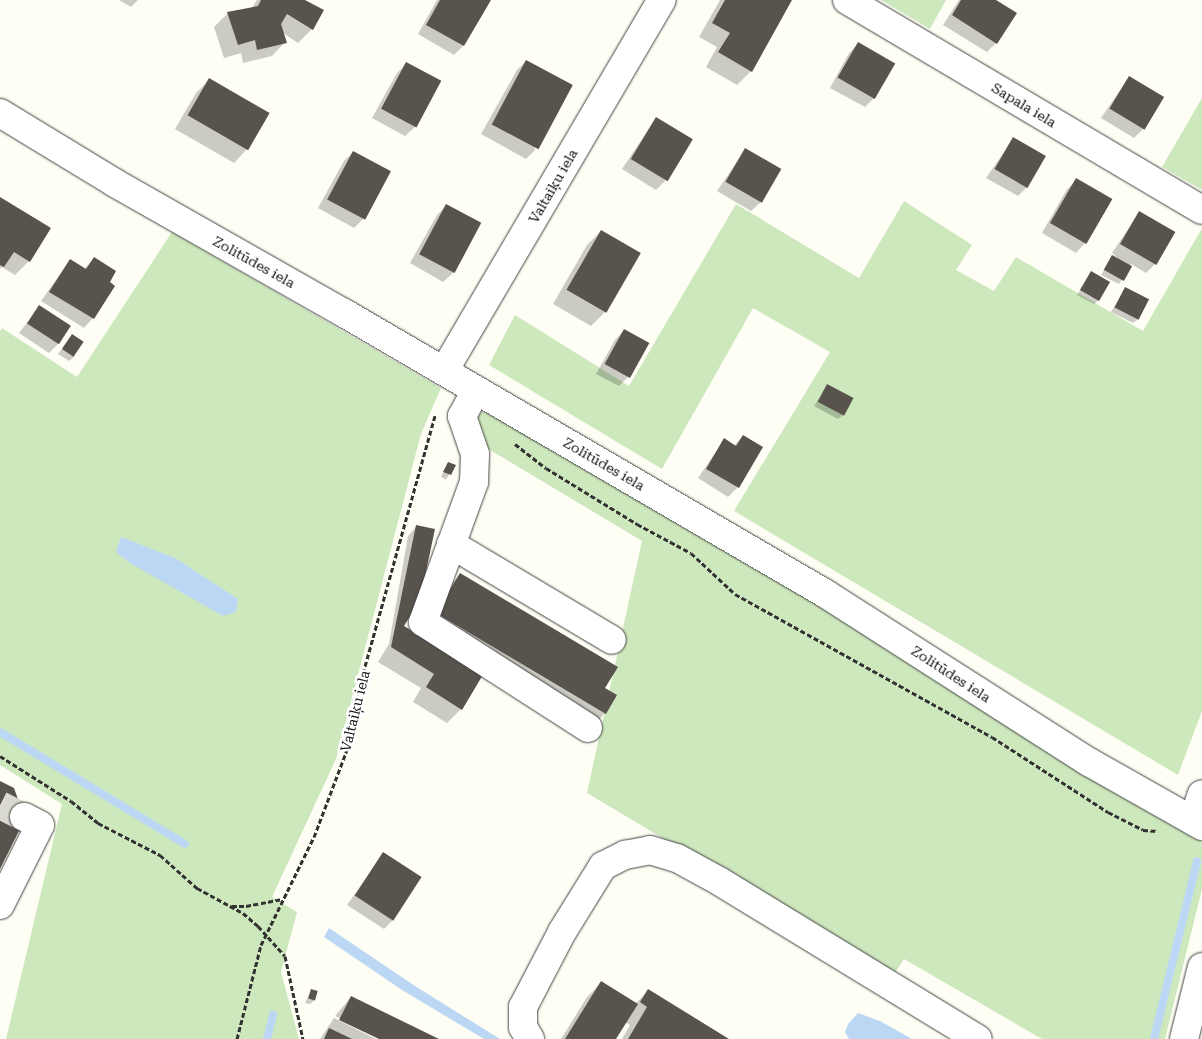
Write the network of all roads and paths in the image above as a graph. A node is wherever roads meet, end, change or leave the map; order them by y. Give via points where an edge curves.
1 (662, 0) edge
2 (847, 0) edge
3 (0, 113) edge
4 (1202, 210) edge
5 (459, 380) junction
6 (511, 440) dead end
7 (451, 544) junction
8 (612, 640) dead end
9 (588, 728) dead end
10 (0, 756) edge
11 (1202, 794) edge
12 (24, 817) tunnel mouth
13 (1198, 823) edge
14 (282, 899) junction
15 (0, 905) edge
16 (229, 905) junction
17 (266, 934) junction
18 (1202, 966) edge
19 (237, 1039) edge
20 (303, 1039) edge
21 (530, 1039) edge
22 (978, 1039) edge
23 (1184, 1039) edge

1 - 5 street, Valtaiķu iela
2 - 4 street, Sapala iela
3 - 5 street, Zolitūdes iela via 115,184
5 - 7 street via 462,416 475,454 474,482
5 - 13 street, Zolitūdes iela via 826,594 1089,762
5 - 14 path, Valtaiķu iela via 428,435 390,589 357,695 351,739 314,837
6 - 13 path via 546,468 691,553 735,594 992,737 1108,812 1143,830 1185,828
7 - 8 street
7 - 9 street via 422,622
10 - 16 path via 71,801 98,823 160,855 197,888
11 - 13 street
12 - 15 street via 40,825
14 - 16 path via 246,906
14 - 17 path, Valtaiķu iela
16 - 17 path
17 - 19 path, Valtaiķu iela
17 - 20 path via 285,956
18 - 23 street
21 - 22 street via 523,1027 524,1007 562,932 603,866 625,855 650,850 677,858 719,881

